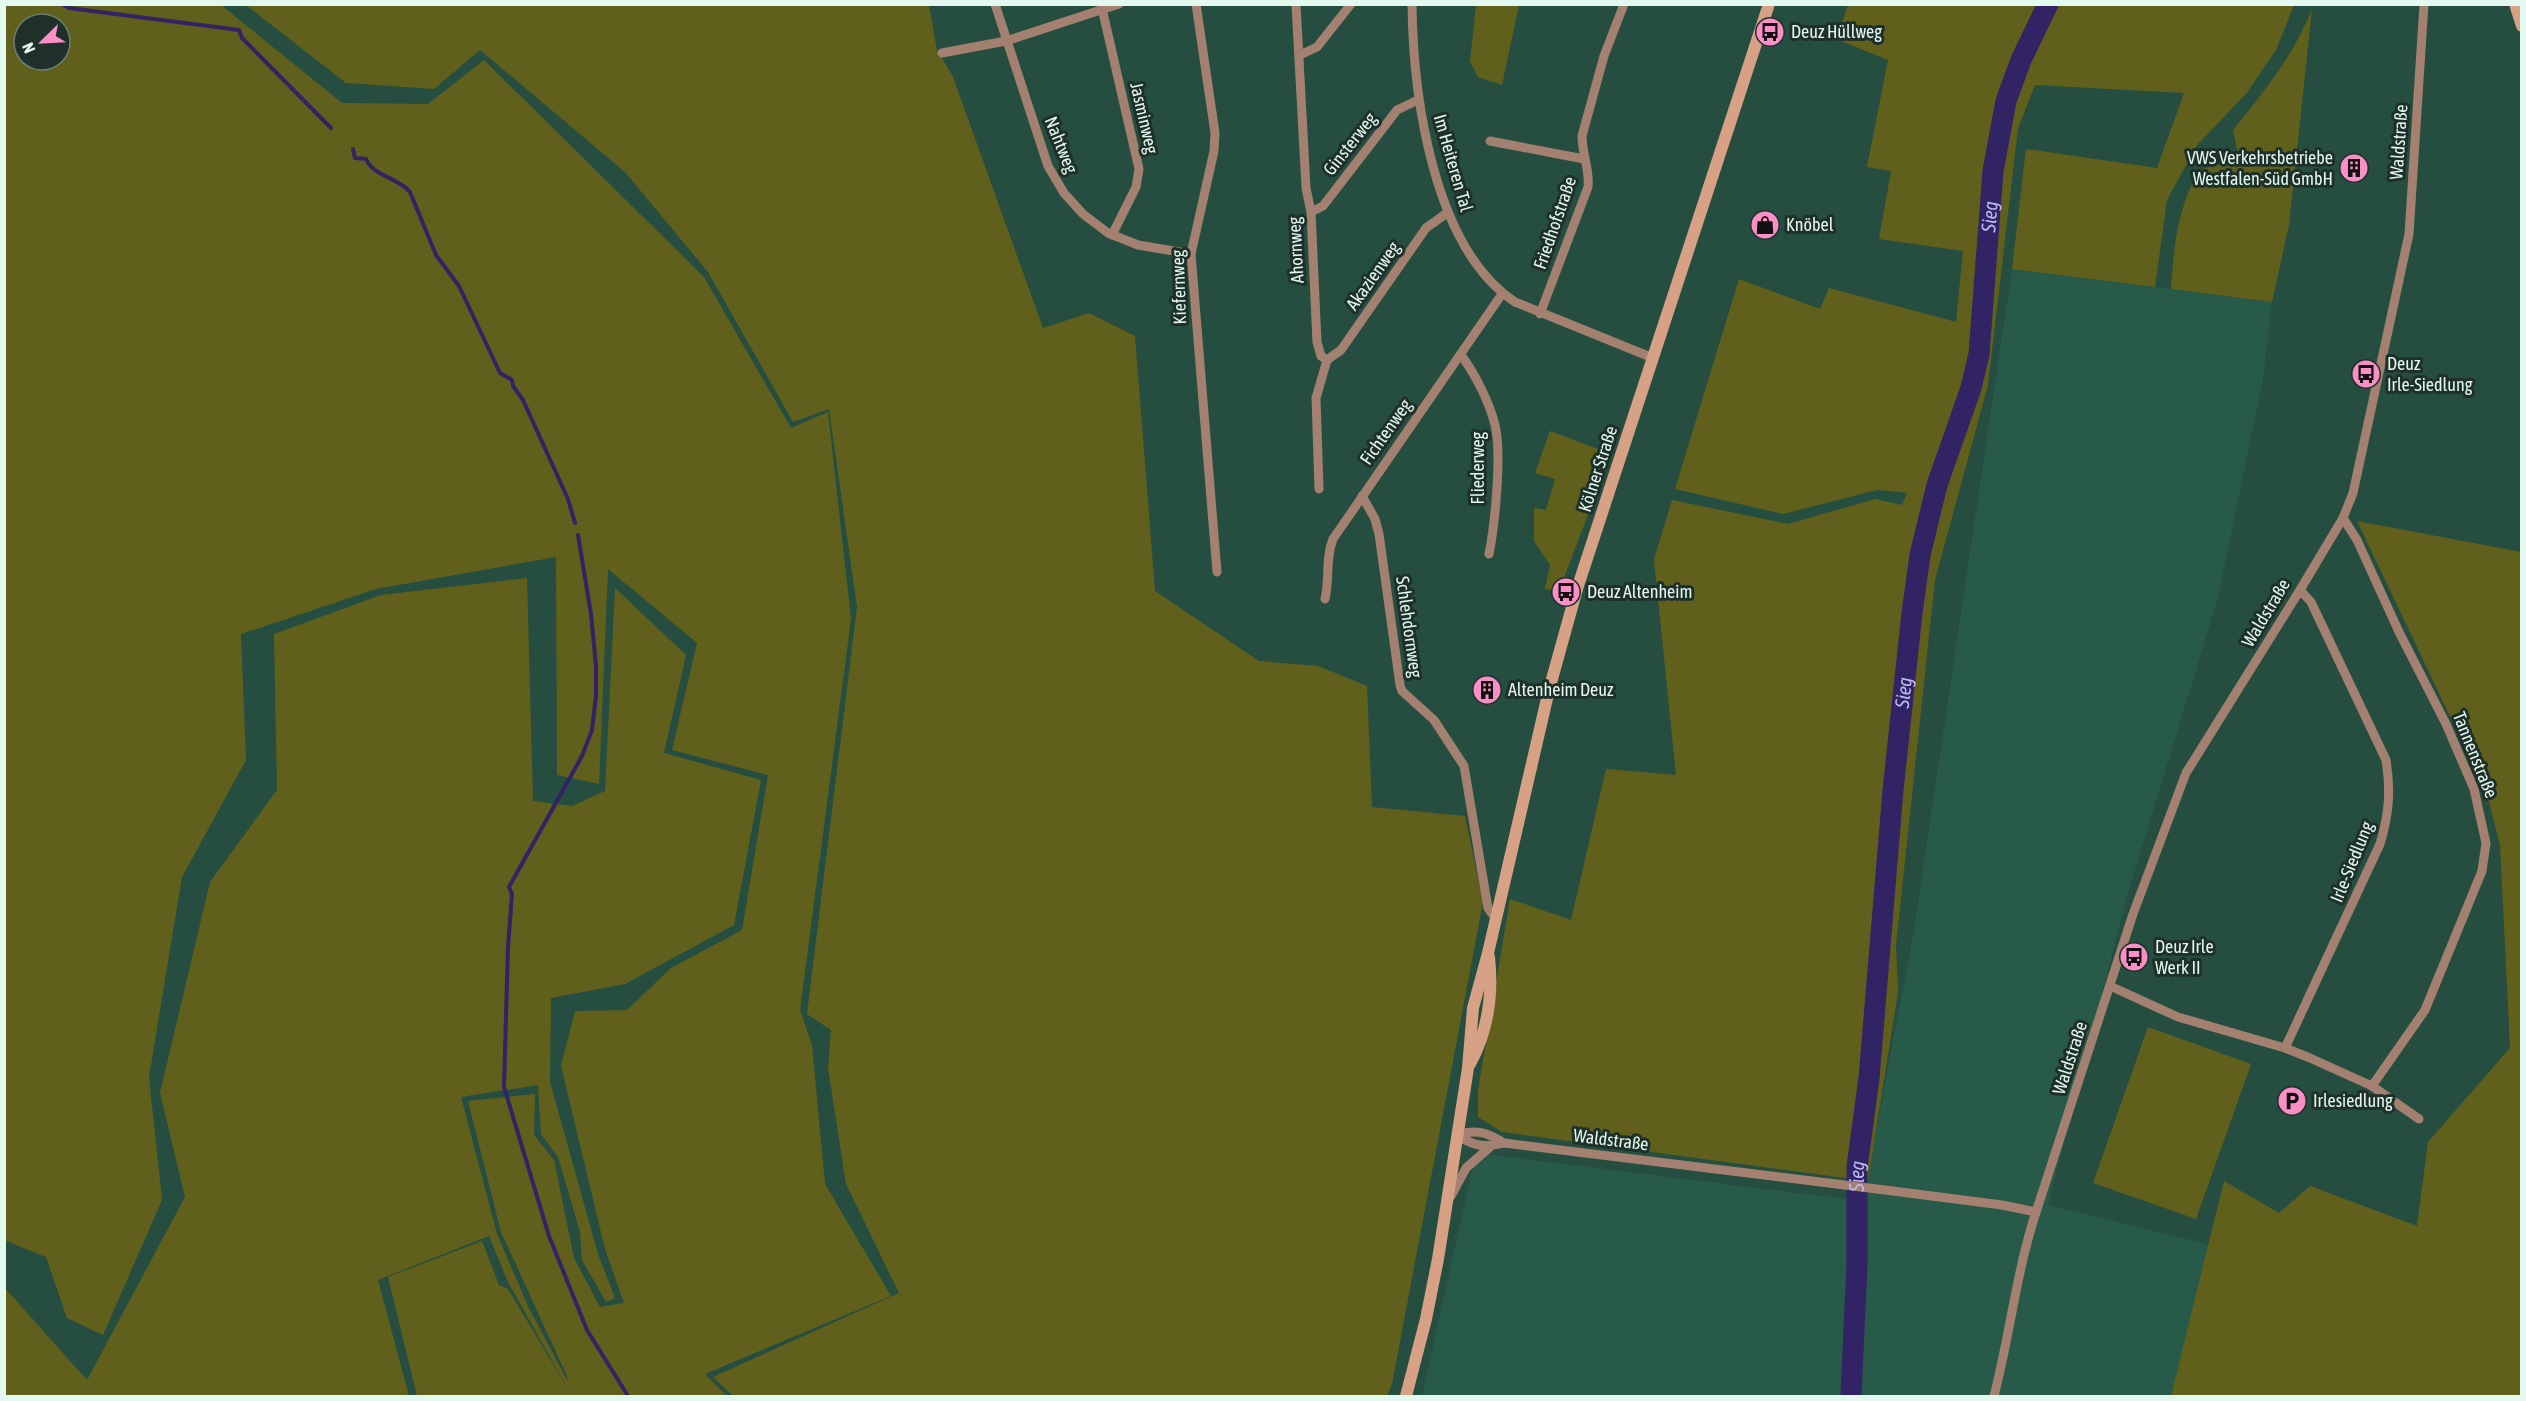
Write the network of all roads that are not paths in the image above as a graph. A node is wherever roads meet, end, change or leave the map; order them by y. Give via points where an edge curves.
1 (995, 4) edge
2 (1119, 4) edge
3 (1196, 4) edge
4 (1296, 4) edge
5 (1351, 4) edge
6 (1412, 4) edge
7 (1624, 4) edge
8 (1769, 4) edge
9 (2424, 4) edge
10 (2515, 4) edge
11 (1101, 8) edge
12 (2522, 26) edge
13 (1006, 41) junction
14 (942, 53) dead end
15 (1300, 55) junction
16 (1418, 100) junction
17 (1490, 141) dead end
18 (1584, 159) junction
19 (1311, 212) junction
20 (1447, 213) junction
21 (1112, 235) junction
22 (1191, 254) junction
23 (1502, 294) junction
24 (1540, 314) junction
25 (1461, 355) junction
26 (1653, 358) junction
27 (1327, 360) junction
28 (1319, 489) dead end
29 (1362, 496) junction
30 (2343, 518) junction
31 (1489, 554) dead end
32 (1217, 572) dead end
33 (2300, 590) junction
34 (1325, 598) dead end
35 (1496, 919) junction
36 (2110, 986) junction
37 (2285, 1048) junction
38 (2372, 1086) junction
39 (2419, 1119) dead end
40 (1456, 1135) junction
41 (1504, 1143) junction
42 (1491, 1146) junction
43 (1446, 1207) junction
44 (2036, 1212) junction
45 (1406, 1396) edge
46 (1994, 1396) edge

1 - 13 street, Nahtweg
2 - 11 street
3 - 22 street, Kiefernweg via 1215,133
4 - 15 street, Ahornweg
5 - 15 street via 1317,47
6 - 16 street, Im Heiteren Tal
7 - 18 street, Friedhofstraße via 1604,56 1582,136
8 - 26 main road, Kölner Straße
9 - 30 street, Waldstraße via 2406,256 2353,493
10 - 12 main road
11 - 13 street
11 - 21 street, Jasminweg via 1139,169 1136,187
13 - 14 street
13 - 21 street, Nahtweg via 1048,166 1083,214
15 - 19 street, Ahornweg via 1306,188
16 - 19 street, Ginsterweg via 1397,110 1323,206
16 - 20 street, Im Heiteren Tal
17 - 18 street
18 - 24 street, Friedhofstraße via 1588,187
19 - 27 street, Ahornweg via 1317,342 1321,356
20 - 23 street, Im Heiteren Tal via 1472,257
20 - 27 street, Akazienweg via 1426,228 1341,350
21 - 22 street, Nahtweg via 1138,245
22 - 32 street, Kiefernweg
23 - 24 street, Im Heiteren Tal
23 - 25 street, Fichtenweg
24 - 26 street, Im Heiteren Tal
25 - 29 street, Fichtenweg
25 - 31 street, Fliederweg via 1482,392 1496,433
26 - 35 main road, Kölner Straße via 1570,613 1528,771
27 - 28 street via 1316,398
29 - 34 street, Fichtenweg via 1328,551
29 - 35 street, Schlehdornweg via 1379,534 1400,685 1434,720 1464,766 1488,908
30 - 33 street, Waldstraße
30 - 38 street, Tannenstraße via 2446,724 2474,789 2486,843 2482,871 2425,1010
33 - 36 street, Waldstraße via 2186,773
33 - 37 street, Irle-Siedlung via 2311,602 2386,760 2391,786 2389,813 2380,844
35 - 40 main road, Kölner Straße via 1488,953 1489,1011 1478,1051 1468,1068
36 - 37 street via 2178,1017
36 - 44 street, Waldstraße
37 - 38 street
38 - 39 street
40 - 41 street, Waldstraße via 1473,1130
40 - 42 street, Waldstraße via 1470,1144
40 - 43 main road, Kölner Straße
41 - 42 street, Waldstraße
41 - 44 street, Waldstraße
42 - 43 street, Waldstraße via 1466,1168
43 - 45 main road, Kölner Straße via 1426,1320
44 - 46 street, Waldstraße via 2018,1274 2009,1336

